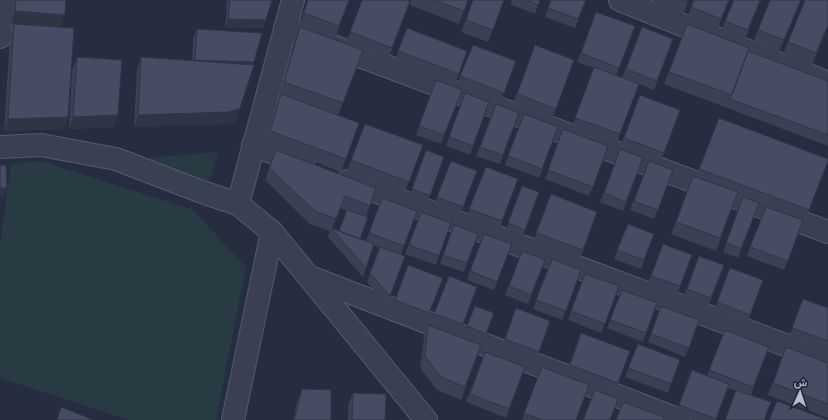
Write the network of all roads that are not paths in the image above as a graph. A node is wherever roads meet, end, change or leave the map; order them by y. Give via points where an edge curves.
1 (2, 0) edge
2 (293, 0) edge
3 (620, 0) edge
4 (285, 28) junction
5 (0, 37) edge
6 (828, 83) edge
7 (253, 145) junction
8 (0, 147) edge
9 (238, 204) junction
10 (272, 232) junction
11 (828, 232) edge
12 (308, 276) junction
13 (828, 361) edge
14 (423, 419) edge
15 (233, 420) edge
16 (680, 420) edge

1 - 5 street
2 - 4 street
3 - 6 street
4 - 7 street
4 - 11 street
7 - 9 street
7 - 13 street
8 - 9 street via 41,145 116,159
9 - 10 street
10 - 12 street
10 - 15 street
12 - 14 street
12 - 16 street

